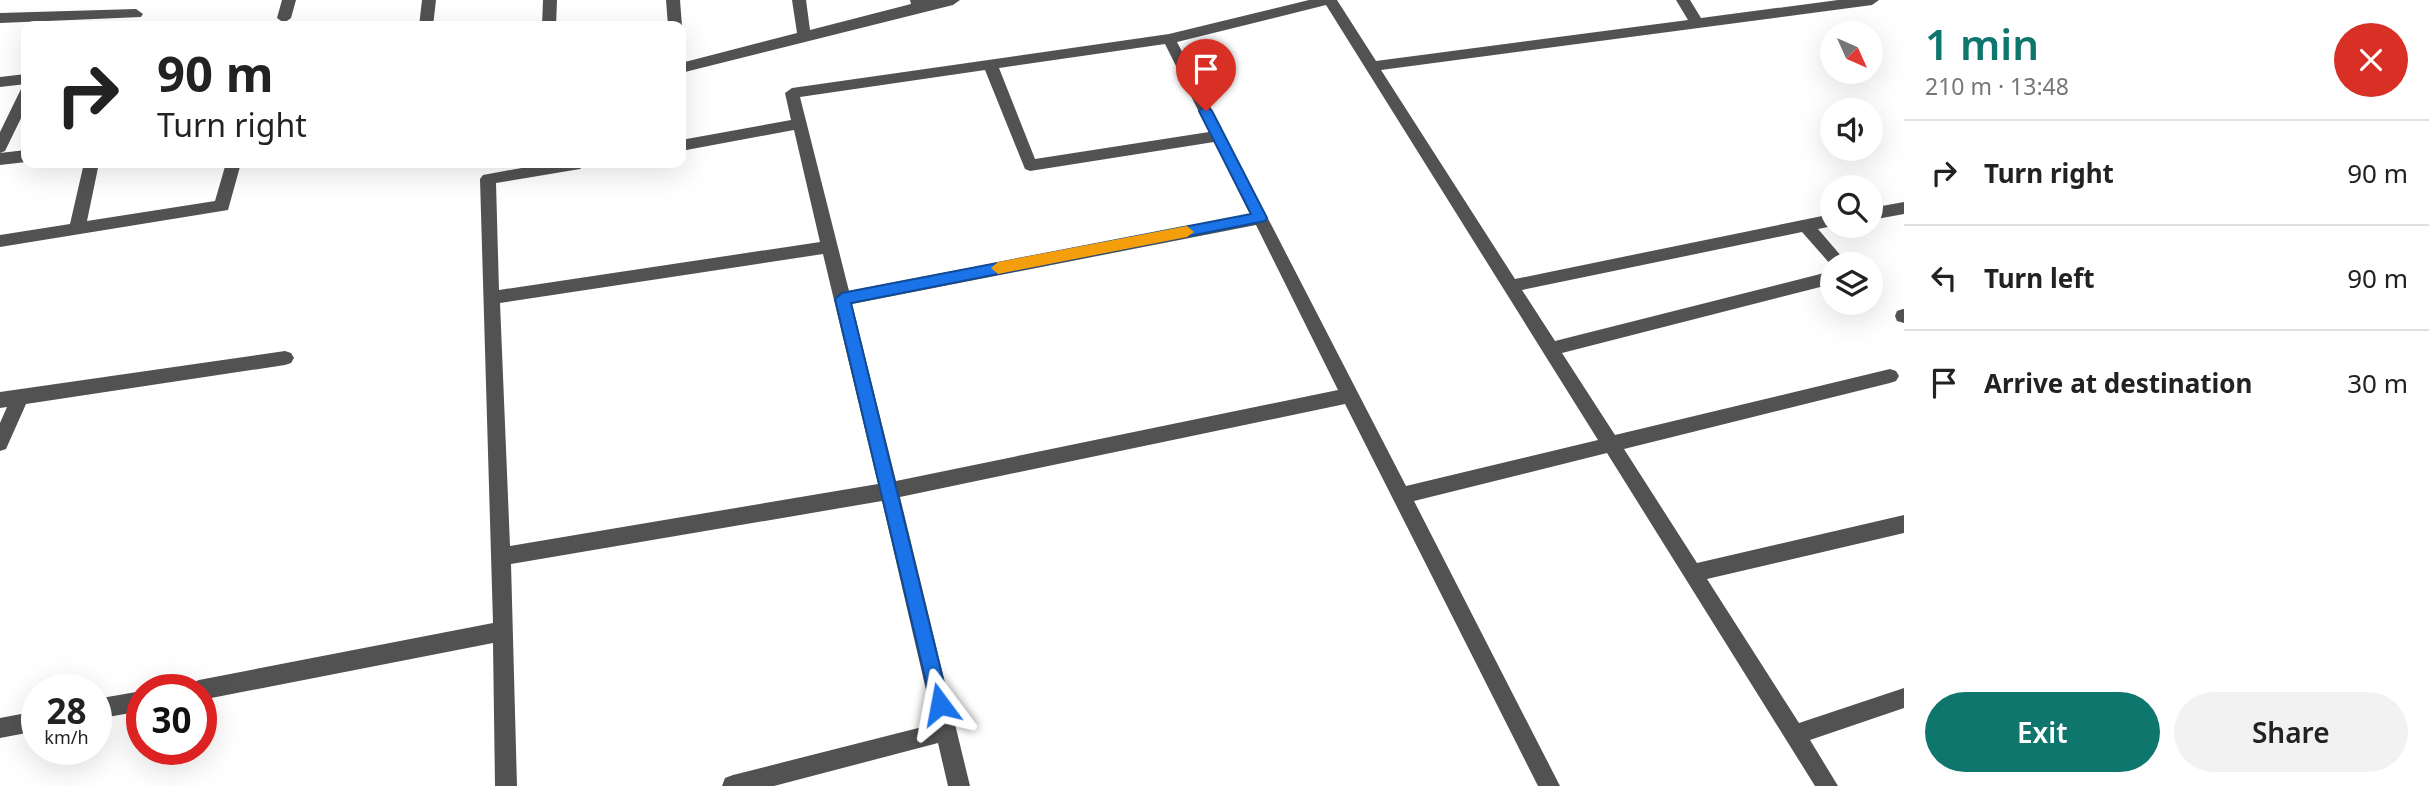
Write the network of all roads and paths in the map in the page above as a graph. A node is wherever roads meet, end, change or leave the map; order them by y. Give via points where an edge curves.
1 (141, 0) edge
2 (289, 0) edge
3 (429, 0) edge
4 (550, 0) edge
5 (673, 0) edge
6 (799, 0) edge
7 (953, 0) edge
8 (1329, 0) edge
9 (1683, 0) edge
10 (1872, 0) edge
11 (918, 4) edge
12 (1801, 4) edge
13 (0, 18) edge
14 (284, 18) dead end
15 (135, 20) edge
16 (427, 21) edge
17 (549, 21) edge
18 (675, 21) edge
19 (1697, 23) junction
20 (804, 37) junction
21 (1169, 39) junction
22 (990, 64) junction
23 (1372, 66) junction
24 (686, 67) edge
25 (21, 80) edge
26 (0, 82) edge
27 (21, 103) edge
28 (800, 124) junction
29 (1218, 136) junction
30 (686, 144) edge
31 (0, 147) edge
32 (21, 157) edge
33 (0, 159) edge
34 (91, 168) edge
35 (232, 168) edge
36 (551, 168) edge
37 (1904, 208) edge
38 (1883, 212) edge
39 (1260, 218) junction
40 (1820, 222) edge
41 (1805, 225) junction
42 (77, 229) junction
43 (0, 241) edge
44 (830, 247) junction
45 (1829, 252) edge
46 (1820, 280) edge
47 (1511, 286) junction
48 (491, 298) junction
49 (842, 299) junction
50 (1550, 349) junction
51 (285, 358) dead end
52 (1890, 376) dead end
53 (1350, 395) junction
54 (20, 397) junction
55 (0, 400) edge
56 (0, 443) edge
57 (1612, 446) junction
58 (889, 491) junction
59 (1401, 496) junction
60 (1904, 524) edge
61 (501, 557) junction
62 (1693, 573) junction
63 (503, 631) junction
64 (217, 687) edge
65 (1904, 698) edge
66 (21, 724) edge
67 (0, 728) edge
68 (946, 731) junction
69 (1794, 734) junction
70 (506, 786) edge
71 (733, 786) edge
72 (959, 786) edge
73 (1549, 786) edge
74 (1827, 786) edge

1 - 15 street
2 - 14 street
3 - 16 street
4 - 17 street
5 - 18 street
6 - 20 street
7 - 11 street
8 - 21 street
8 - 23 street
9 - 19 street
10 - 12 street
11 - 20 street
12 - 19 street
13 - 15 street
19 - 23 street
20 - 24 street
21 - 22 street
21 - 29 street
22 - 28 street via 792,93
22 - 29 street via 1030,165
23 - 47 street
25 - 26 street
27 - 31 street
28 - 30 street
28 - 44 street
29 - 39 street
32 - 33 street
34 - 42 street
35 - 42 street via 222,206
36 - 48 street via 488,179
37 - 38 street
39 - 49 street
39 - 53 street
40 - 41 street
41 - 45 street
41 - 47 street
42 - 43 street
44 - 48 street
44 - 49 street
46 - 50 street
47 - 50 street
48 - 61 street
49 - 58 street
50 - 57 street
51 - 54 street
52 - 57 street
53 - 58 street
53 - 59 street
54 - 55 street
54 - 56 street
57 - 59 street
57 - 62 street
58 - 61 street
58 - 68 street
59 - 73 street
60 - 62 street
61 - 63 street
62 - 69 street
63 - 64 street
63 - 70 street
65 - 69 street
66 - 67 street
68 - 71 street
68 - 72 street
69 - 74 street

